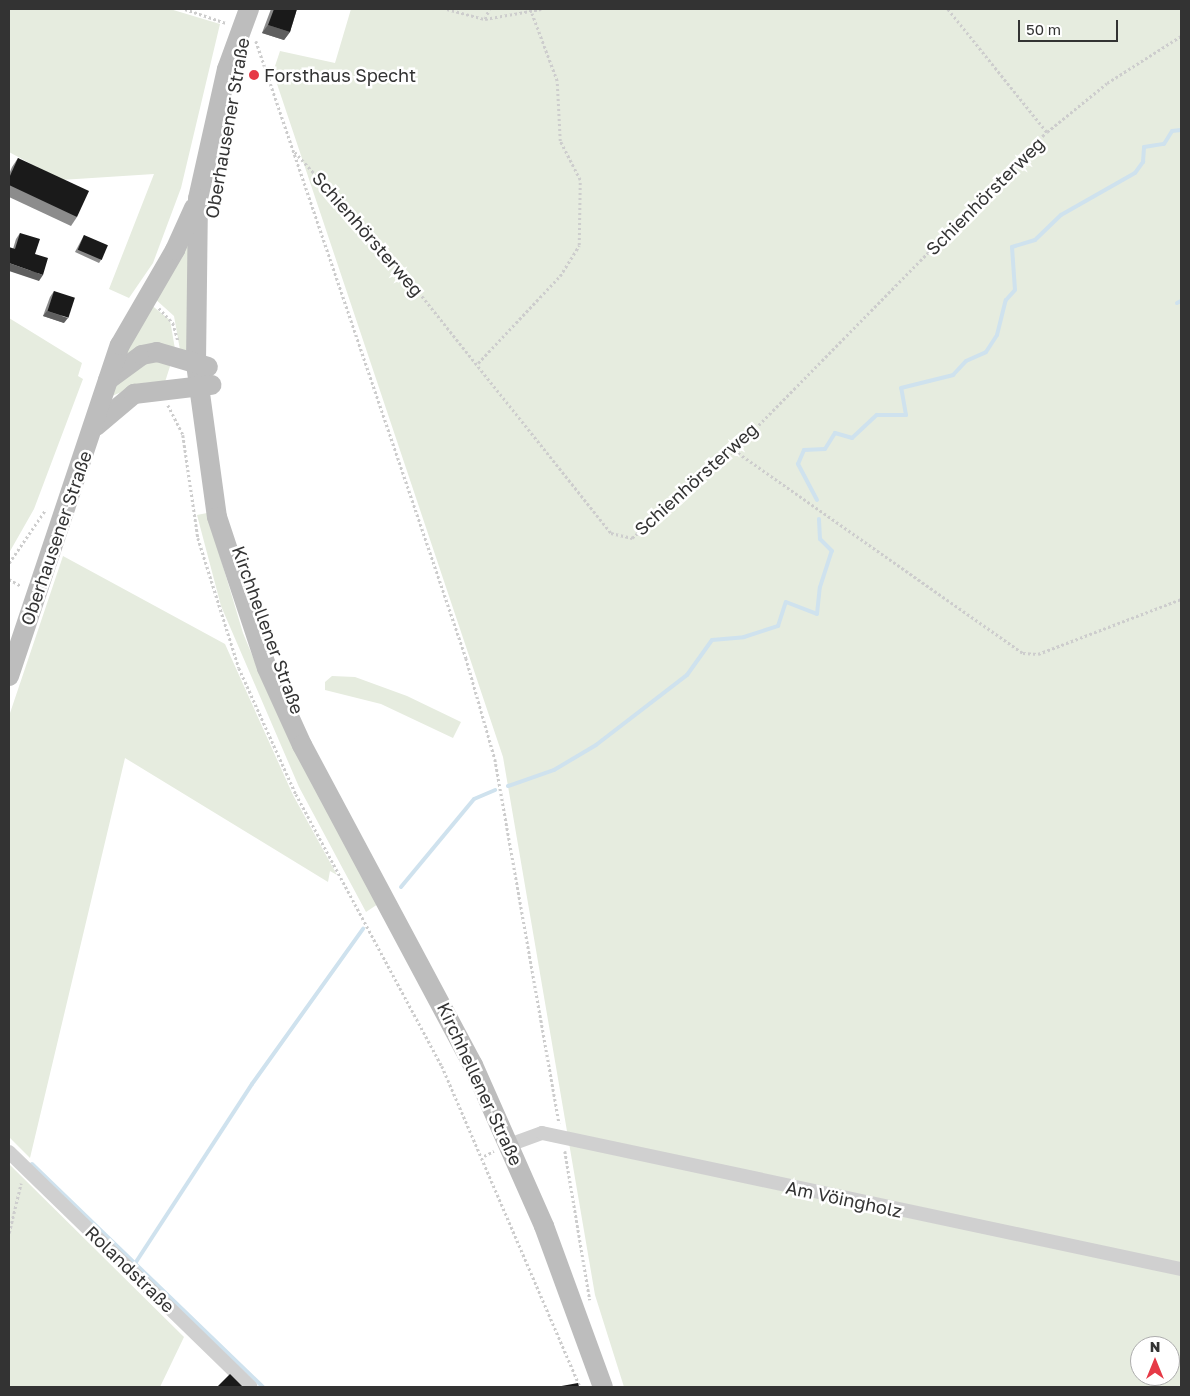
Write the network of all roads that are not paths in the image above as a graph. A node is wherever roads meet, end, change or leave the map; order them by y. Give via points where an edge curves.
1 (244, 23) edge
2 (198, 199) junction
3 (203, 376) junction
4 (107, 382) junction
5 (94, 429) junction
6 (9, 676) edge
7 (509, 1145) junction
8 (9, 1152) edge
9 (1181, 1269) edge
10 (585, 1342) junction
11 (250, 1387) edge
12 (596, 1387) edge
13 (603, 1387) edge

1 - 2 main road, Oberhausener Straße via 227,69
1 - 3 main road, Oberhausener Straße via 211,198
2 - 3 main road, Oberhausener Straße
2 - 4 main road, Oberhausener Straße via 176,250 126,332
3 - 4 main road via 175,355 150,353 123,366
3 - 5 main road, Oberhausener Straße via 134,394 109,411
3 - 7 main road, Kirchhellener Straße via 239,558 282,673 354,835 469,1056
4 - 5 main road, Oberhausener Straße
5 - 6 main road, Oberhausener Straße
7 - 9 street, Am Vöingholz via 542,1133
7 - 10 main road, Kirchhellener Straße
8 - 11 street, Rolandstraße
10 - 12 main road, Kirchhellener Straße
10 - 13 main road, Kirchhellener Straße

